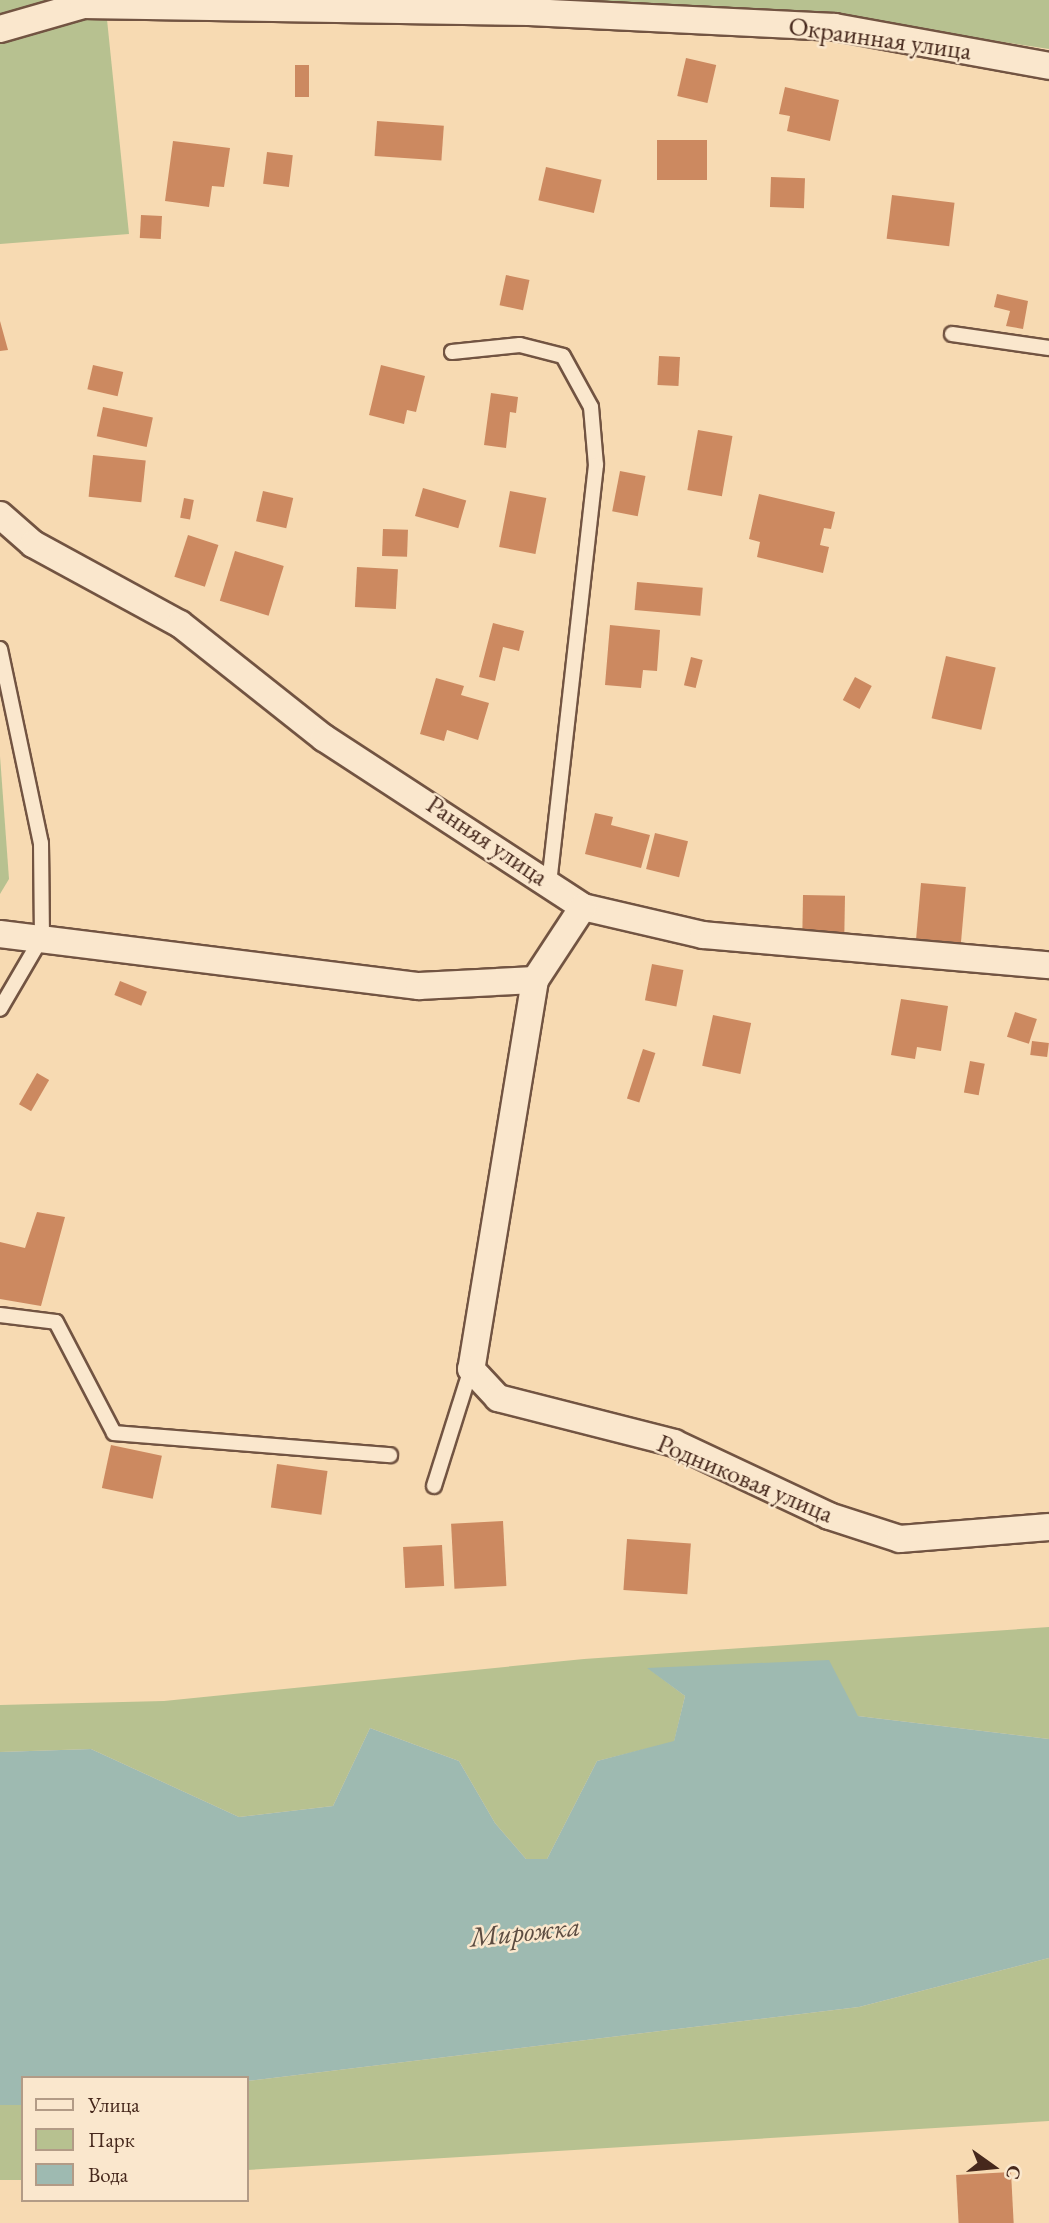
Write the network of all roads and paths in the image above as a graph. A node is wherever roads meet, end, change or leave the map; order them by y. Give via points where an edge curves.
1 (0, 29) edge
2 (1049, 66) edge
3 (953, 334) dead end
4 (1049, 348) edge
5 (452, 352) dead end
6 (0, 516) edge
7 (0, 649) edge
8 (549, 882) junction
9 (583, 907) junction
10 (0, 934) edge
11 (42, 937) junction
12 (1049, 965) edge
13 (535, 980) junction
14 (0, 1009) edge
15 (0, 1315) edge
16 (471, 1369) junction
17 (390, 1455) dead end
18 (435, 1486) dead end
19 (1049, 1527) edge

1 - 2 street, Окраинная улица via 83,5 529,12 835,27
3 - 4 lane
5 - 8 lane via 520,345 563,356 591,407 596,465
6 - 8 street, Ранняя улица via 33,544 180,624 324,738
7 - 11 lane via 41,843
8 - 9 street, Ранняя улица
9 - 12 street, Ранняя улица via 703,935
9 - 13 street
10 - 11 street
11 - 13 street via 419,986
11 - 14 lane
13 - 16 street
15 - 17 lane via 55,1322 114,1433
16 - 18 lane
16 - 19 street, Родниковая улица via 498,1398 674,1443 829,1516 900,1539

